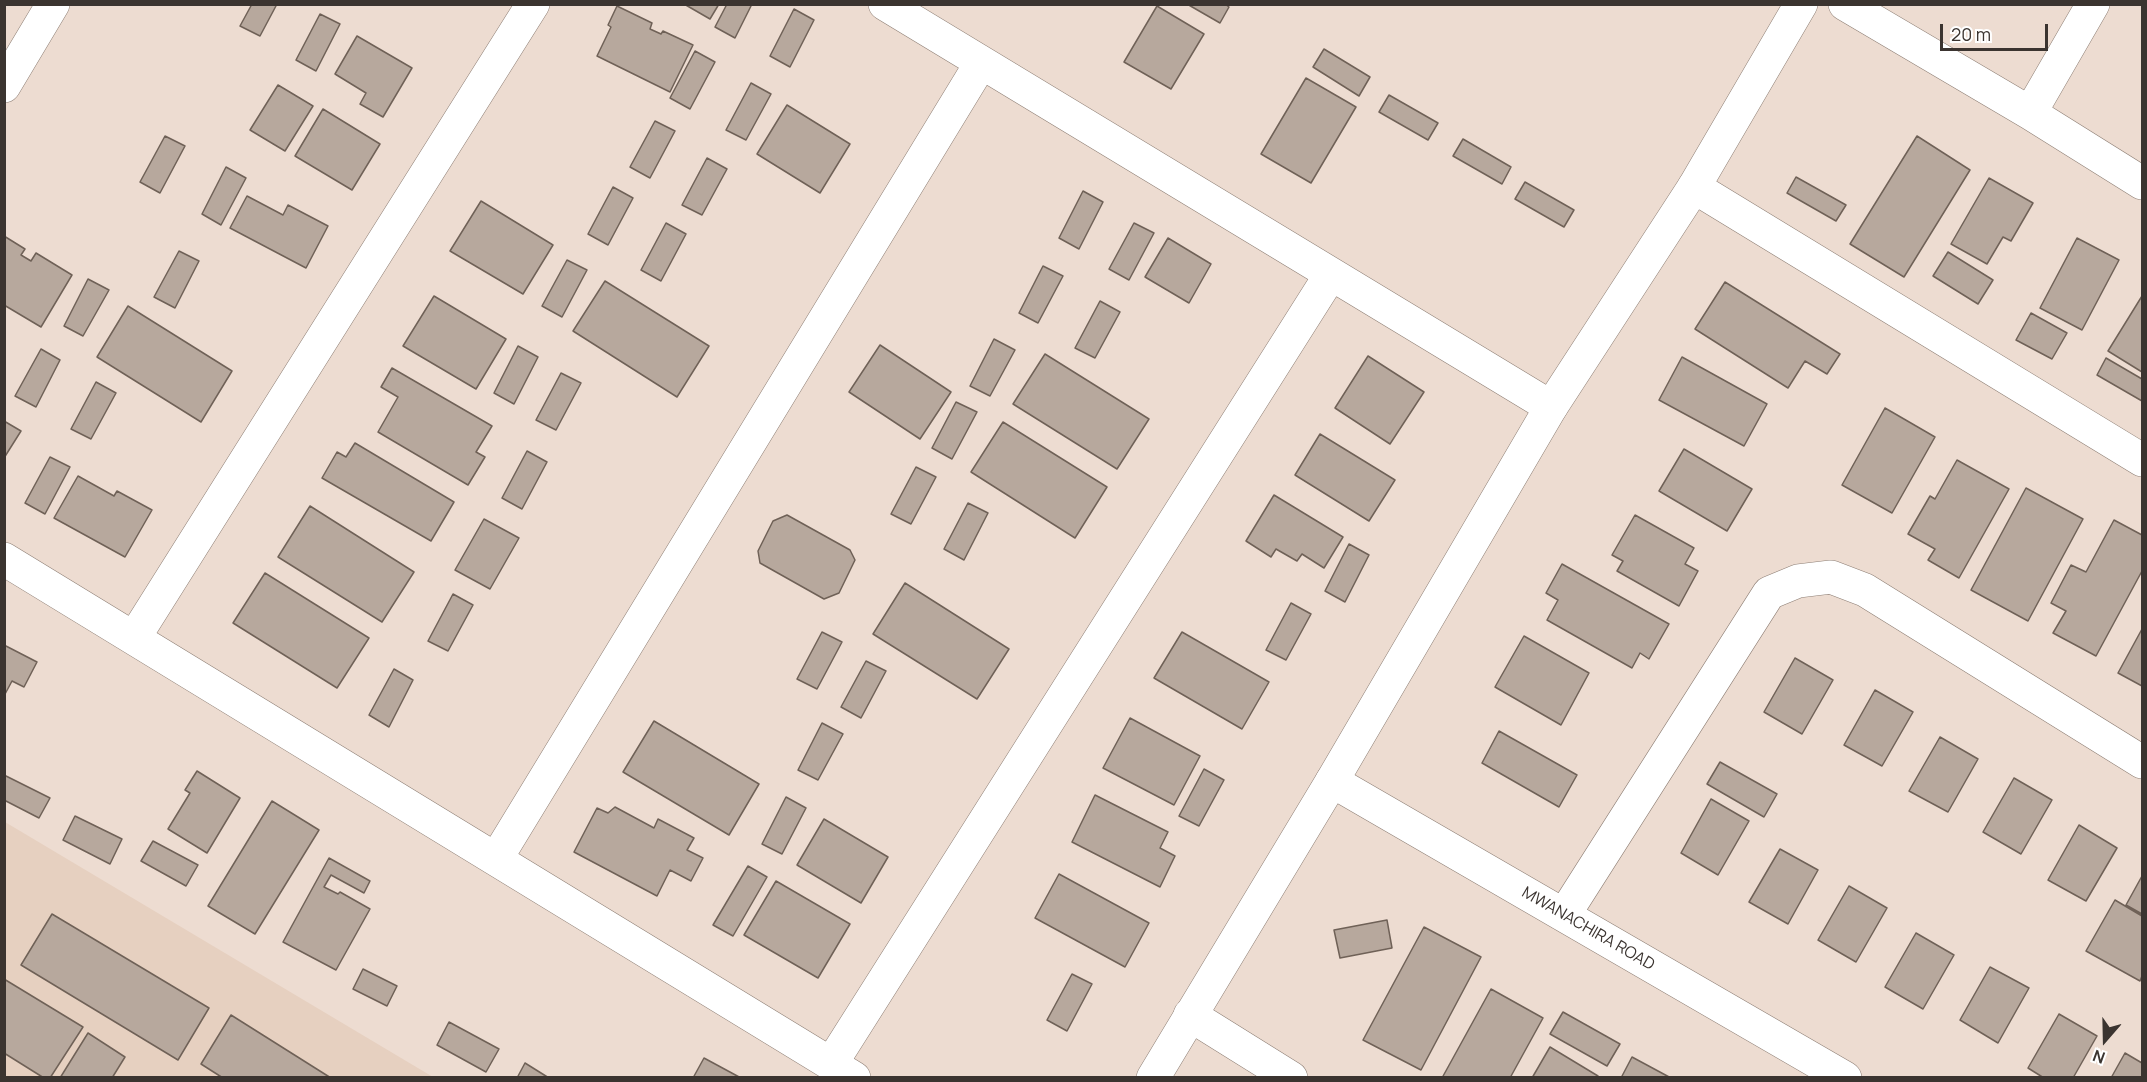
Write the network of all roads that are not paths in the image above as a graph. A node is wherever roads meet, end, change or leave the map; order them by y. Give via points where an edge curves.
1 (53, 4) edge
2 (533, 4) edge
3 (885, 4) edge
4 (1801, 4) edge
5 (1845, 4) edge
6 (2093, 4) edge
7 (981, 63) junction
8 (5, 85) edge
9 (2030, 113) junction
10 (2142, 183) edge
11 (1694, 188) junction
12 (1331, 274) junction
13 (1551, 406) junction
14 (2142, 460) edge
15 (4, 559) edge
16 (134, 638) junction
17 (2142, 762) edge
18 (1332, 781) junction
19 (496, 859) junction
20 (1564, 915) junction
21 (1190, 1016) junction
22 (843, 1071) edge
23 (1153, 1077) edge
24 (1291, 1077) edge
25 (1845, 1077) edge

1 - 8 street
2 - 16 street
3 - 7 street
4 - 11 street
5 - 9 street
6 - 9 street
7 - 12 street
7 - 19 street
9 - 10 street
11 - 13 street
11 - 14 street
12 - 13 street
12 - 22 street
13 - 18 street
15 - 16 street
16 - 19 street
17 - 20 street via 1865,590 1832,577 1798,581 1769,593
18 - 20 street, MWANACHIRA ROAD
18 - 21 street
19 - 22 street
20 - 25 street, MWANACHIRA ROAD
21 - 23 street
21 - 24 street

